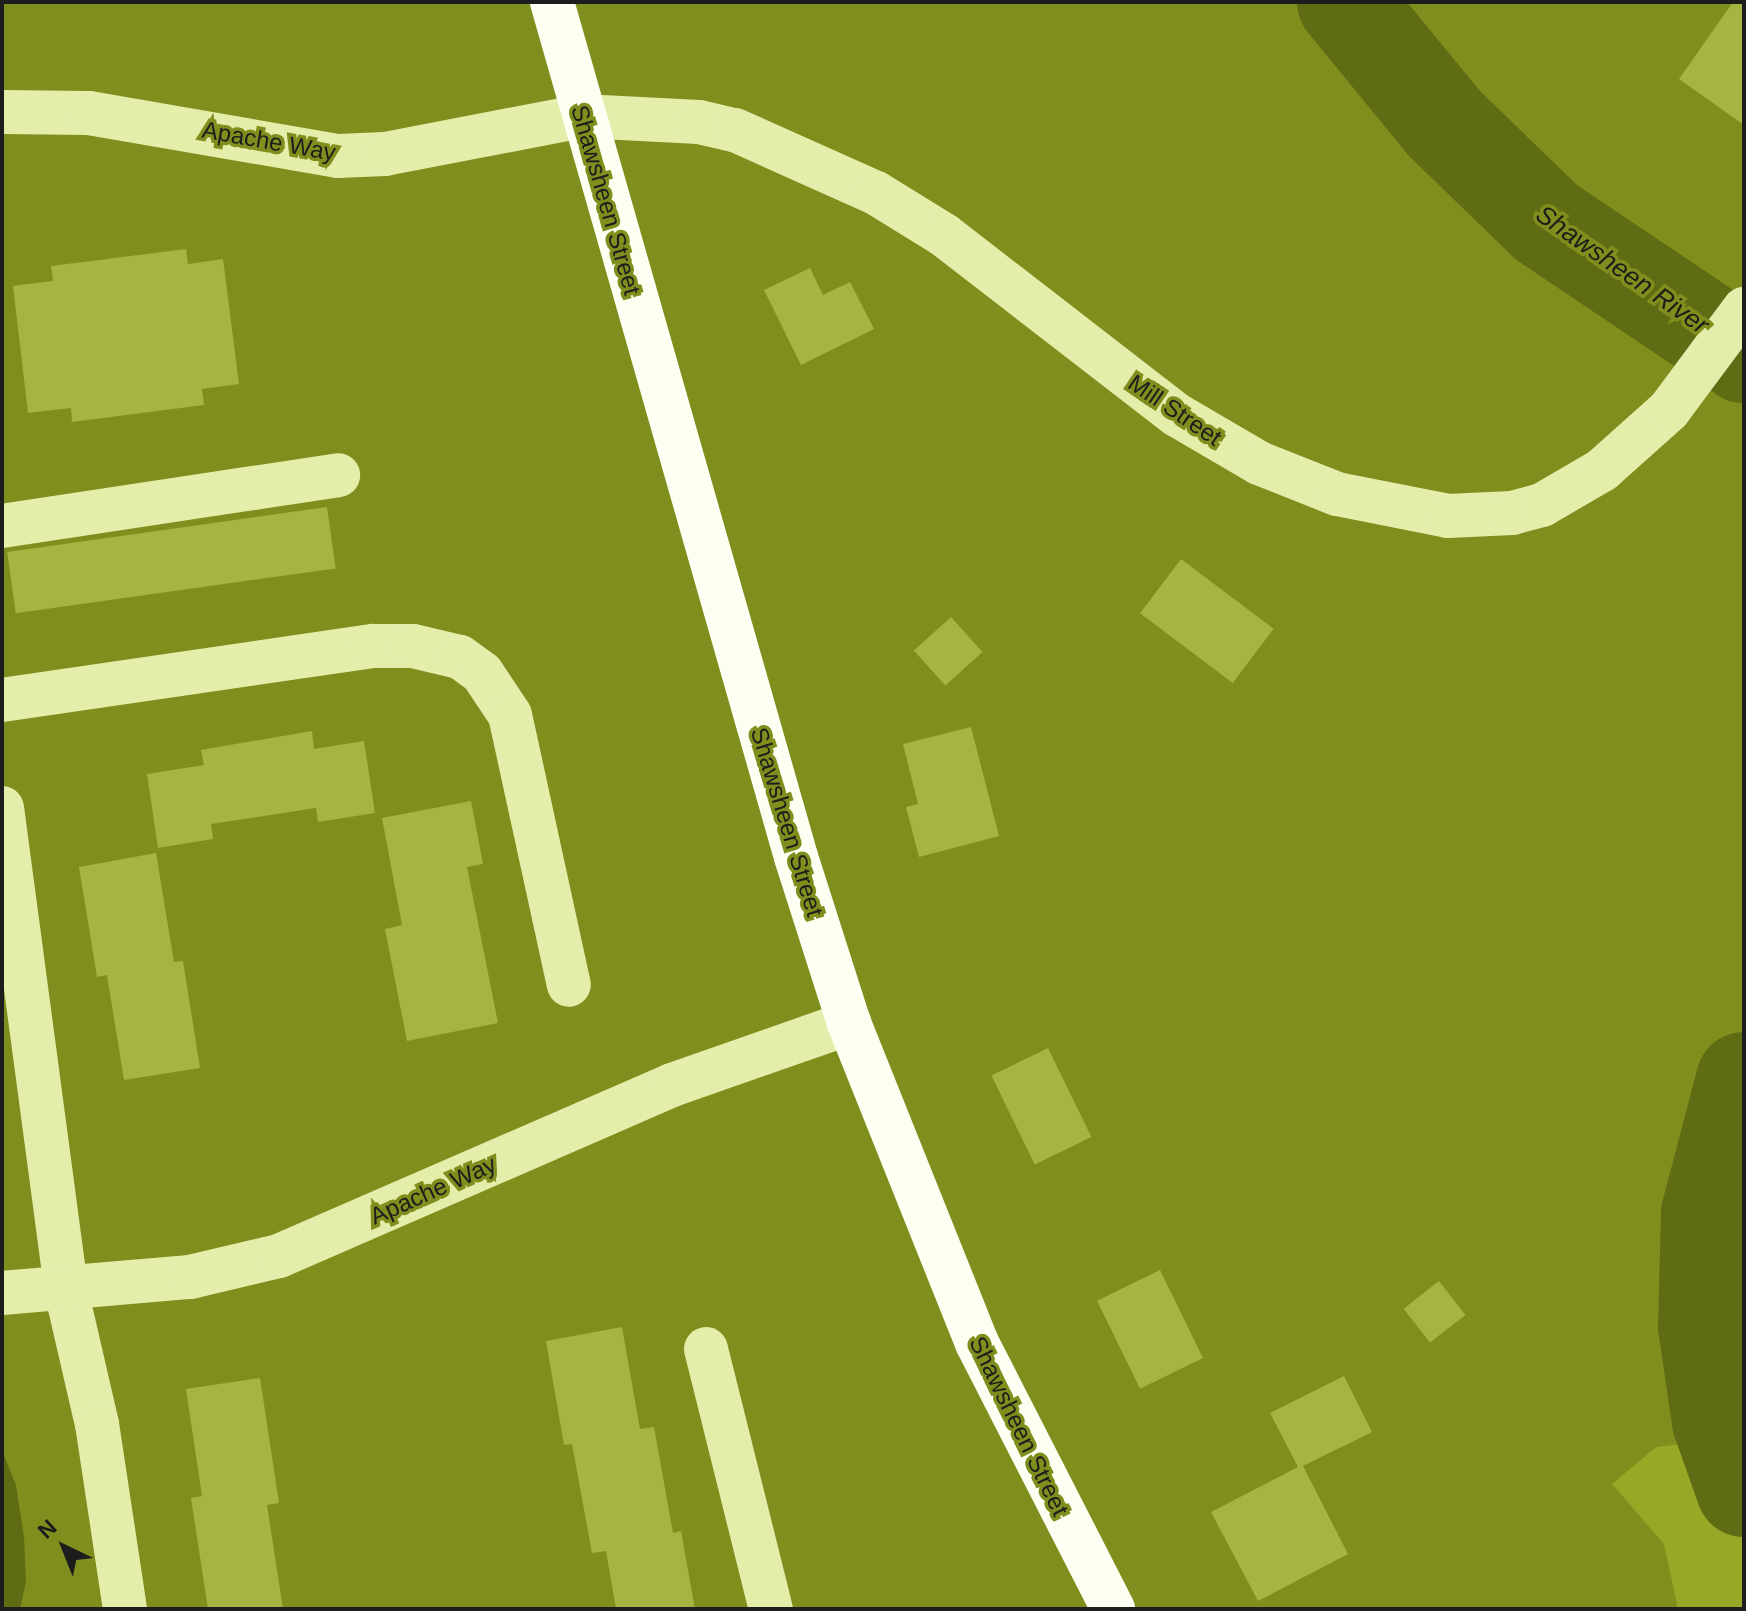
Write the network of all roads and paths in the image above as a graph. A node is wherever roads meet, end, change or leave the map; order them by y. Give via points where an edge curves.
1 (552, 2) edge
2 (2, 112) edge
3 (582, 116) junction
4 (1744, 309) edge
5 (338, 475) dead end
6 (2, 526) edge
7 (2, 700) edge
8 (2, 808) edge
9 (569, 985) dead end
10 (849, 1023) junction
11 (66, 1290) junction
12 (2, 1293) edge
13 (706, 1349) dead end
14 (125, 1609) edge
15 (771, 1609) edge
16 (1113, 1609) edge

1 - 3 main road, Shawsheen Street
2 - 3 street, Apache Way via 89,113 338,156 385,154
3 - 4 street, Mill Street via 699,122 735,130 876,193 944,235 1177,415 1297,481 1382,505 1476,517 1542,505 1602,470 1693,382
3 - 10 main road, Shawsheen Street
5 - 6 street
7 - 9 street via 373,646 413,646 460,657 482,673 510,715
8 - 11 street
10 - 11 street, Apache Way via 672,1085 279,1256 190,1277
10 - 16 main road, Shawsheen Street via 977,1343 1028,1453
11 - 12 street, Apache Way
11 - 14 street via 97,1424
13 - 15 street

